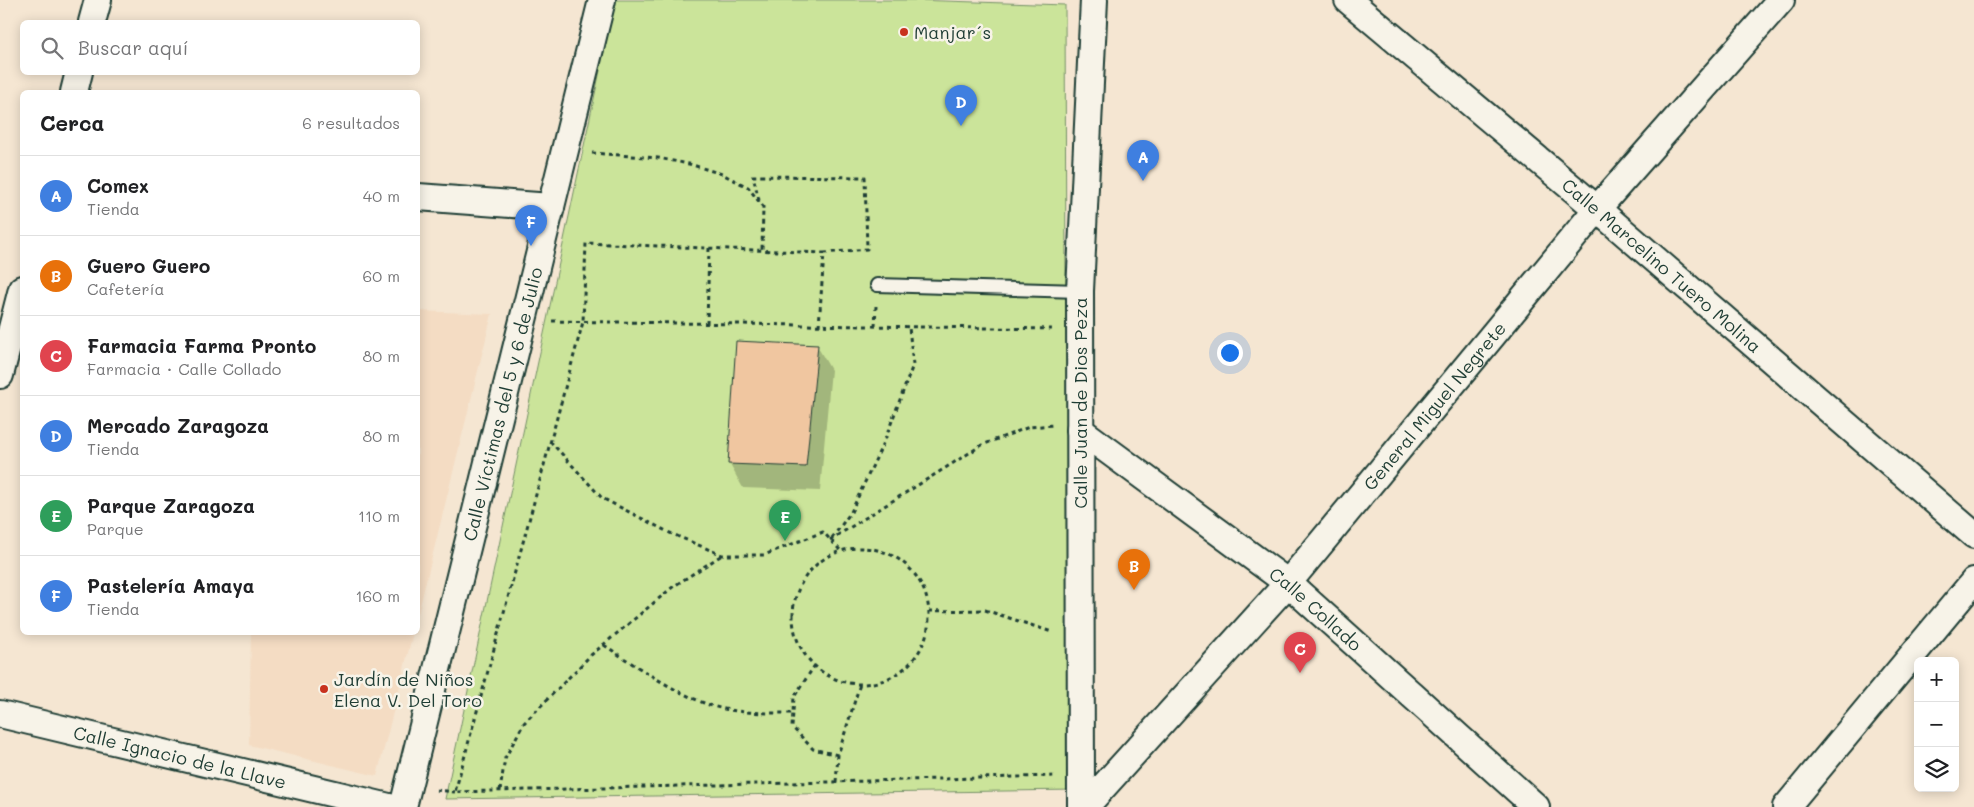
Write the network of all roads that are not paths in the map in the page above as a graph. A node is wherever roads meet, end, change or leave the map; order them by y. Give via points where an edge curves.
1 (98, 0) edge
2 (602, 0) edge
3 (1094, 0) edge
4 (1348, 0) edge
5 (1781, 0) edge
6 (93, 20) edge
7 (78, 75) edge
8 (74, 90) edge
9 (420, 197) edge
10 (551, 207) junction
11 (1597, 210) junction
12 (877, 285) dead end
13 (1080, 290) junction
14 (20, 297) edge
15 (0, 375) edge
16 (1080, 430) junction
17 (1974, 535) edge
18 (1974, 581) edge
19 (1288, 583) junction
20 (0, 714) edge
21 (389, 807) edge
22 (403, 807) edge
23 (1081, 807) edge
24 (1085, 807) edge
25 (1536, 807) edge
26 (1786, 807) edge

1 - 6 street
2 - 10 street, Calle Víctimas del 5 y 6 de Julio
3 - 13 street, Calle Juan de Dios Peza
4 - 11 street, Calle Marcelino Tuero Molina
5 - 11 street, General Miguel Negrete
7 - 8 street
9 - 10 street
10 - 22 street, Calle Víctimas del 5 y 6 de Julio
11 - 17 street, Calle Marcelino Tuero Molina
11 - 19 street, General Miguel Negrete
12 - 13 lane
13 - 16 street, Calle Juan de Dios Peza
14 - 15 street
16 - 19 street, Calle Collado
16 - 23 street, Calle Juan de Dios Peza
18 - 26 street
19 - 24 street, General Miguel Negrete
19 - 25 street, Calle Collado
20 - 21 street, Calle Ignacio de la Llave

